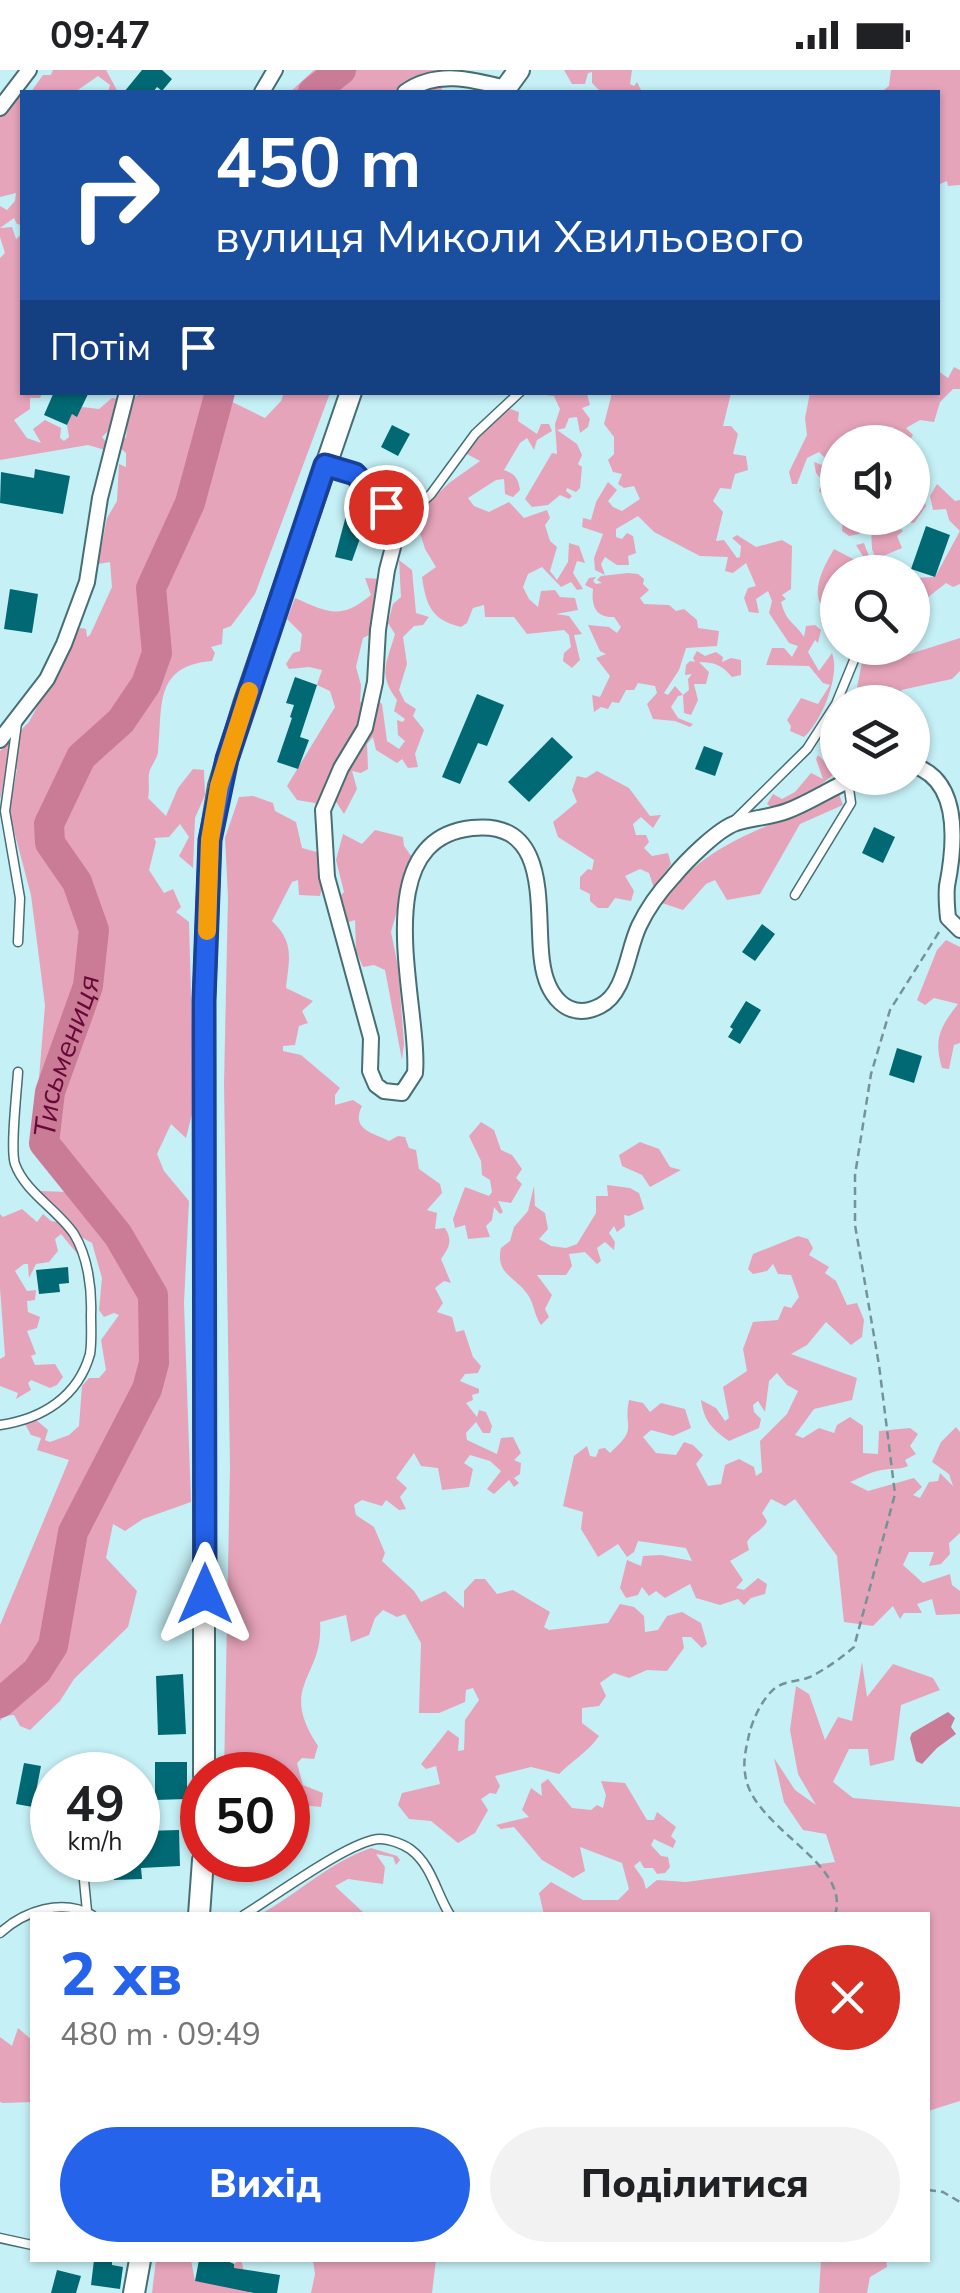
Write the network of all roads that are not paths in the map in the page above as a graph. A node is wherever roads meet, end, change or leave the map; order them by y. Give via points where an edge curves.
1 (29, 70) edge
2 (509, 83) edge
3 (407, 90) edge
4 (0, 108) edge
5 (126, 395) edge
6 (350, 395) edge
7 (517, 395) edge
8 (325, 465) junction
9 (400, 524) junction
10 (852, 665) edge
11 (17, 719) junction
12 (0, 740) edge
13 (930, 771) edge
14 (820, 794) edge
15 (851, 795) edge
16 (730, 824) junction
17 (795, 894) dead end
18 (960, 930) edge
19 (18, 942) dead end
20 (18, 1072) dead end
21 (0, 1425) edge
22 (204, 1752) edge
23 (85, 1882) edge
24 (202, 1882) edge
25 (33, 1912) edge
26 (85, 1912) edge
27 (90, 1912) edge
28 (199, 1912) edge
29 (249, 1912) edge
30 (448, 1912) edge
31 (30, 1914) edge
32 (0, 1933) edge
33 (0, 2238) edge
34 (30, 2245) edge
35 (140, 2262) edge
36 (134, 2293) edge

1 - 4 street
2 - 3 street via 459,76
5 - 11 street via 86,582 47,679
6 - 8 main road
7 - 9 lane
8 - 9 street via 355,474
8 - 22 main road via 244,704 210,840
9 - 16 street via 387,570 365,728 323,810 327,878 371,1038 376,1085 402,1092 415,1074 403,922 412,876 440,840 480,828 516,840 537,872 542,962 553,996 568,1010 582,1012 617,992 653,902
10 - 16 lane via 807,749
11 - 12 street
11 - 19 lane via 5,811 20,898
13 - 18 street via 958,807 957,852 946,889 948,918
14 - 16 street via 787,811
15 - 17 lane
20 - 21 lane via 14,1162 83,1253 92,1298 90,1353 72,1390 51,1409
23 - 27 lane
24 - 28 main road
25 - 26 lane via 58,1906
29 - 30 lane via 354,1846 378,1839 410,1849 428,1868
31 - 32 lane
33 - 34 lane
35 - 36 main road

